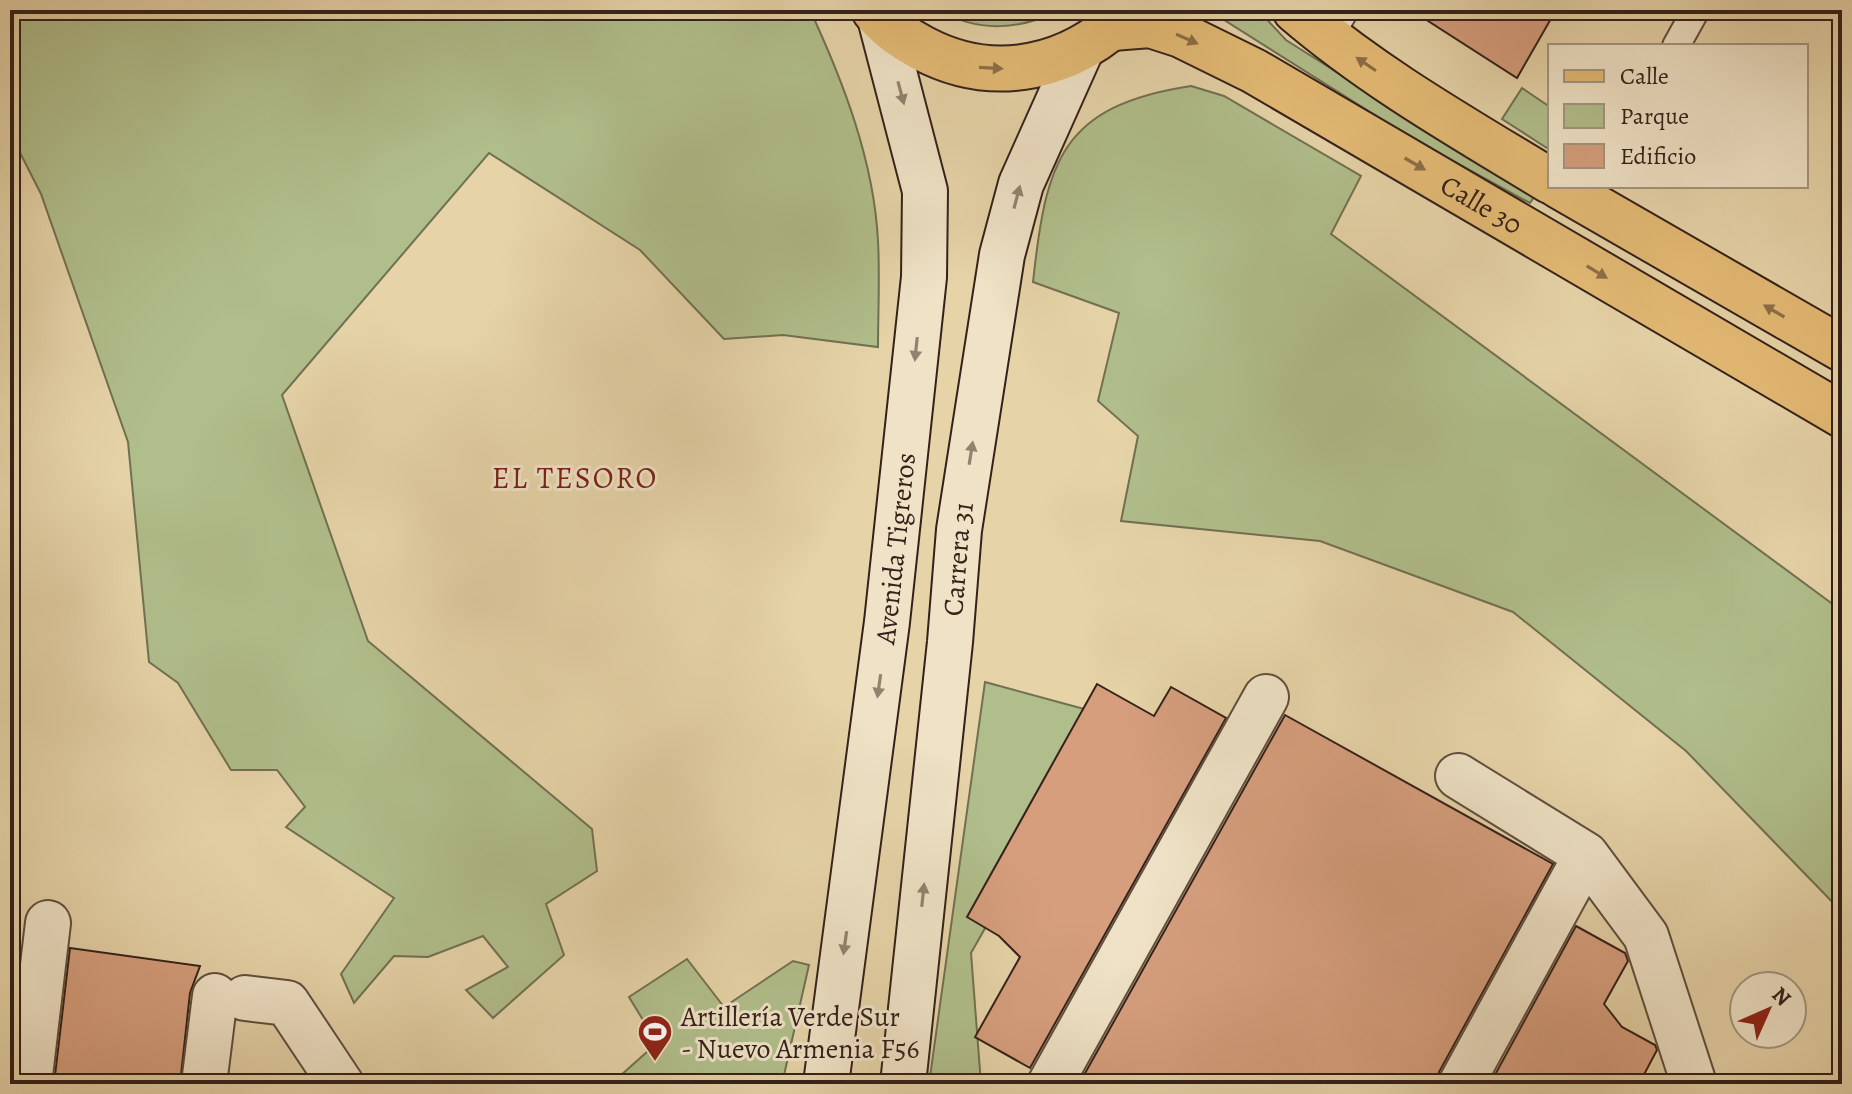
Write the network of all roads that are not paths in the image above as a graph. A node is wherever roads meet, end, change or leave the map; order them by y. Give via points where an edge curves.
1 (1295, 10) edge
2 (1696, 10) edge
3 (877, 14) edge
4 (1337, 24) edge
5 (1108, 29) edge
6 (1677, 44) edge
7 (1548, 180) edge
8 (1584, 192) edge
9 (1842, 349) edge
10 (1842, 415) edge
11 (1266, 697) dead end
12 (1458, 776) dead end
13 (1577, 872) dead end
14 (48, 923) dead end
15 (1682, 1074) edge
16 (29, 1084) edge
17 (204, 1084) edge
18 (341, 1084) edge
19 (826, 1084) edge
20 (903, 1084) edge
21 (1050, 1084) edge
22 (1461, 1084) edge

1 - 4 main road, Calle 30
2 - 6 lane
3 -> 5 main road, Calle 30 via 908,41 941,58 1012,70 1048,63
3 -> 19 main road, Avenida Tigreros via 925,191 924,277 887,622
7 -> 4 main road, Calle 30 via 1413,96
5 -> 10 main road, Calle 30 via 1150,25 1254,71
20 -> 5 main road, Carrera 31 via 959,530 1002,255 1021,184
9 -> 8 main road
11 - 21 main road
12 - 15 main road via 1586,855 1646,936
13 - 22 main road
14 - 16 main road
17 - 18 main road via 230,997 287,1003

